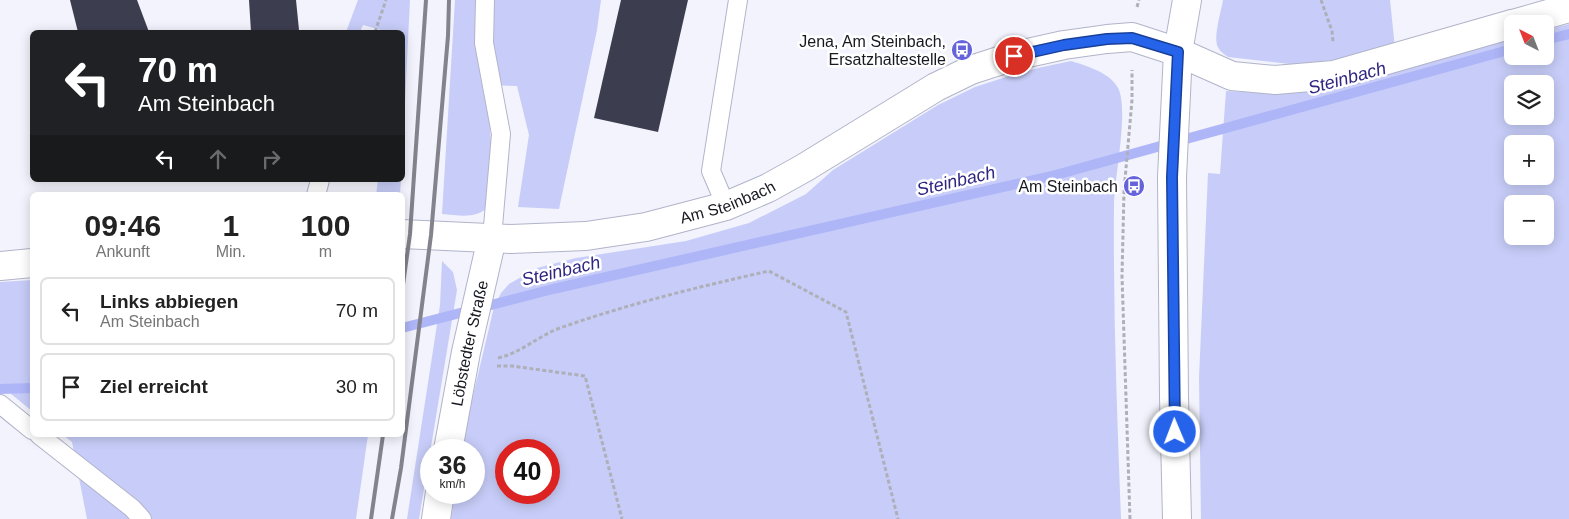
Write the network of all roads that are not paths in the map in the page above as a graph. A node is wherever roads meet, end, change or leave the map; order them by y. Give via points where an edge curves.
1 (485, 0) edge
2 (738, 0) edge
3 (1187, 0) edge
4 (1569, 8) edge
5 (1544, 15) edge
6 (1504, 27) edge
7 (1178, 52) junction
8 (726, 206) junction
9 (405, 234) edge
10 (492, 238) junction
11 (30, 263) edge
12 (0, 266) edge
13 (0, 404) edge
14 (30, 428) edge
15 (42, 437) edge
16 (450, 439) edge
17 (438, 504) edge
18 (142, 519) edge
19 (436, 519) edge
20 (1177, 519) edge

1 - 10 lane via 484,43 501,134
2 - 8 lane via 711,171
3 - 7 street
4 - 5 street, Am Steinbach
6 - 7 street, Am Steinbach via 1334,75 1275,80 1232,76
7 - 8 street, Am Steinbach via 1132,38 1107,39 1014,56 971,70 936,87 768,188
7 - 20 street via 1172,177
8 - 10 street, Am Steinbach via 646,227 586,236
9 - 10 street, Am Steinbach
10 - 16 street, Löbstedter Straße
11 - 12 street
13 - 14 lane
15 - 18 lane
17 - 19 street

